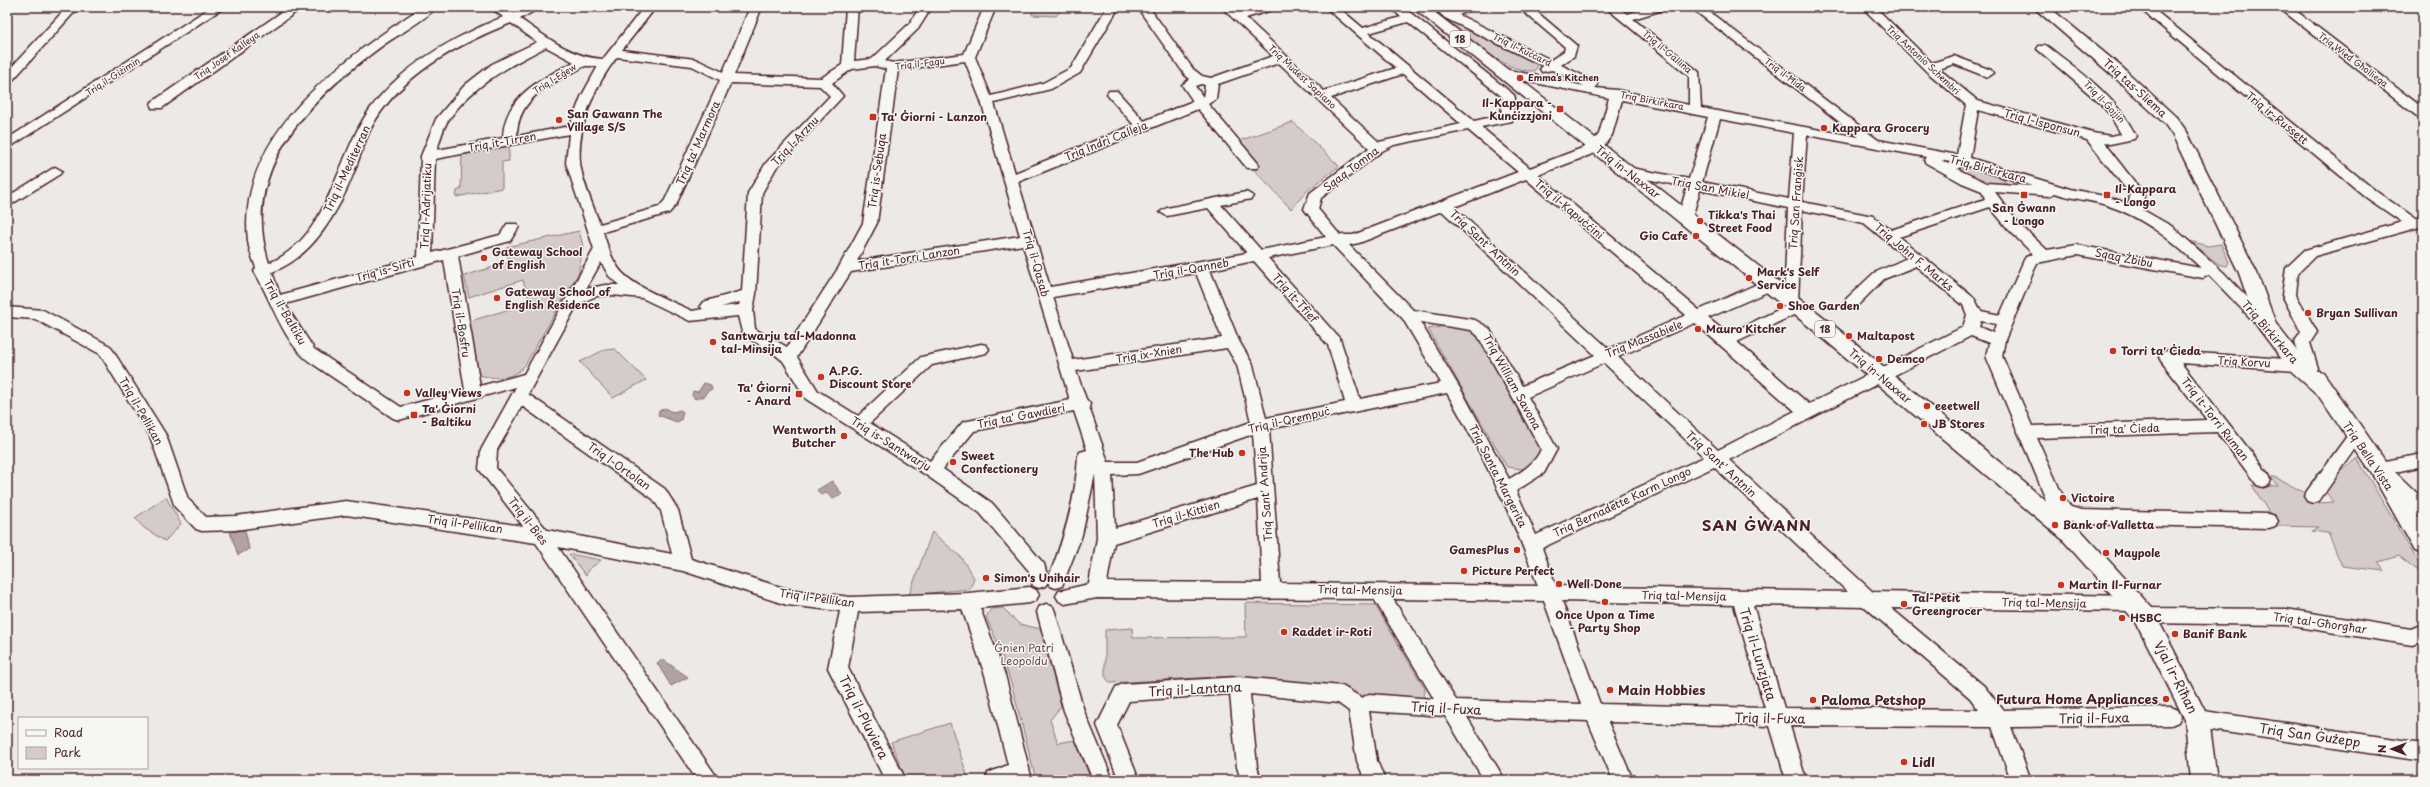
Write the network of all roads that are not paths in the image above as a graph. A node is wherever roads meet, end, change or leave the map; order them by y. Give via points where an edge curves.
1 (73, 7) edge
2 (219, 7) edge
3 (297, 7) edge
4 (430, 7) edge
5 (496, 7) edge
6 (535, 7) edge
7 (650, 7) edge
8 (756, 7) edge
9 (852, 7) edge
10 (926, 7) edge
11 (990, 7) edge
12 (1112, 7) edge
13 (1143, 7) edge
14 (1227, 7) edge
15 (1271, 7) edge
16 (1331, 7) edge
17 (1396, 7) edge
18 (1471, 7) edge
19 (1524, 7) edge
20 (1611, 7) edge
21 (1662, 7) edge
22 (1696, 7) edge
23 (1868, 7) edge
24 (2040, 7) edge
25 (2144, 7) edge
26 (2284, 7) edge
27 (1444, 11) edge
28 (1414, 13) edge
29 (1237, 17) junction
30 (1626, 18) junction
31 (514, 19) junction
32 (1360, 32) junction
33 (546, 42) junction
34 (2043, 49) dead end
35 (615, 53) junction
36 (969, 57) junction
37 (1280, 58) junction
38 (583, 62) junction
39 (876, 62) junction
40 (606, 63) junction
41 (1551, 64) junction
42 (848, 66) junction
43 (892, 67) junction
44 (1930, 68) junction
45 (1404, 70) junction
46 (1500, 72) junction
47 (1987, 72) dead end
48 (7, 79) edge
49 (727, 79) junction
50 (1532, 80) junction
51 (1206, 81) junction
52 (824, 82) junction
53 (1612, 93) junction
54 (1113, 94) dead end
55 (1323, 96) junction
56 (987, 101) junction
57 (1200, 103) junction
58 (1973, 104) junction
59 (157, 105) dead end
60 (1695, 110) junction
61 (1715, 114) junction
62 (2423, 114) edge
63 (1142, 126) junction
64 (1472, 126) junction
65 (576, 129) junction
66 (1801, 129) junction
67 (2092, 137) junction
68 (510, 140) junction
69 (1875, 142) junction
70 (7, 145) edge
71 (1377, 148) junction
72 (1595, 148) junction
73 (1907, 150) junction
74 (428, 156) junction
75 (1963, 160) junction
76 (1252, 165) dead end
77 (1948, 168) junction
78 (55, 171) dead end
79 (1626, 171) junction
80 (2007, 173) junction
81 (1527, 174) junction
82 (1012, 179) junction
83 (1694, 185) junction
84 (1985, 187) junction
85 (2014, 191) junction
86 (2068, 193) junction
87 (1246, 196) dead end
88 (1993, 201) junction
89 (7, 203) edge
90 (1212, 204) junction
91 (1795, 204) junction
92 (1445, 206) junction
93 (1311, 209) joint
94 (1167, 212) dead end
95 (2136, 212) junction
96 (1685, 218) junction
97 (2419, 221) edge
98 (512, 227) dead end
99 (595, 230) junction
100 (1888, 236) junction
101 (1029, 239) junction
102 (1336, 240) junction
103 (601, 249) junction
104 (450, 254) junction
105 (2044, 255) junction
106 (1257, 256) junction
107 (424, 258) junction
108 (1916, 260) junction
109 (1201, 267) junction
110 (846, 268) junction
111 (261, 271) junction
112 (2203, 273) dead end
113 (2248, 274) junction
114 (2218, 275) junction
115 (1769, 285) junction
116 (1045, 293) junction
117 (748, 294) junction
118 (648, 296) junction
119 (276, 301) junction
120 (573, 301) junction
121 (1852, 302) dead end
122 (1794, 304) junction
123 (673, 307) junction
124 (745, 310) junction
125 (7, 312) edge
126 (1408, 315) junction
127 (1697, 317) junction
128 (2006, 321) junction
129 (1972, 323) junction
130 (2267, 326) junction
131 (1997, 340) junction
132 (1726, 341) junction
133 (1231, 342) junction
134 (981, 349) dead end
135 (1606, 355) junction
136 (789, 357) junction
137 (2167, 357) joint
138 (2304, 366) junction
139 (1067, 367) junction
140 (1881, 376) junction
141 (528, 378) junction
142 (1450, 387) junction
143 (2323, 389) joint
144 (473, 393) junction
145 (1520, 394) junction
146 (518, 395) junction
147 (1082, 404) junction
148 (1354, 405) junction
149 (1807, 412) junction
150 (860, 423) junction
151 (1260, 425) junction
152 (2221, 426) junction
153 (2027, 432) junction
154 (2356, 436) junction
155 (1715, 459) junction
156 (2423, 460) edge
157 (1094, 468) junction
158 (2379, 468) junction
159 (932, 470) junction
160 (2263, 480) dead end
161 (1506, 489) junction
162 (1266, 490) junction
163 (2054, 494) junction
164 (2313, 496) dead end
165 (2035, 504) junction
166 (2423, 510) edge
167 (2081, 517) junction
168 (2269, 522) dead end
169 (2065, 529) junction
170 (542, 537) junction
171 (1106, 538) junction
172 (1532, 545) junction
173 (2423, 545) edge
174 (682, 564) junction
175 (1048, 588) junction
176 (1271, 589) junction
177 (1097, 590) junction
178 (1378, 590) junction
179 (1548, 594) junction
180 (1741, 596) junction
181 (968, 600) junction
182 (1870, 601) junction
183 (850, 605) junction
184 (2140, 609) junction
185 (1046, 612) junction
186 (2423, 632) edge
187 (1239, 685) junction
188 (1363, 705) junction
189 (1450, 710) junction
190 (1594, 713) junction
191 (2171, 716) dead end
192 (1778, 718) junction
193 (2197, 719) junction
194 (1999, 720) junction
195 (2423, 752) edge
196 (1020, 776) edge
197 (709, 780) edge
198 (896, 780) edge
199 (994, 780) edge
200 (1103, 780) edge
201 (1129, 780) edge
202 (1251, 780) edge
203 (1375, 780) edge
204 (1495, 780) edge
205 (1623, 780) edge
206 (1796, 780) edge
207 (2021, 780) edge
208 (2204, 780) edge

1 - 48 street
2 - 70 street, Triq il-Giżimin
3 - 59 street, Triq Josef Kalleya
4 - 111 street, Triq il-Baltiku via 356,57 322,87 285,130 259,180 253,205 253,232
5 - 31 street
6 - 31 street, Triq il-Mediterran
7 - 35 street
8 - 49 street, Triq ta' Marmora
9 - 42 street
10 - 39 street via 914,26
11 - 36 street
12 - 56 street via 1076,70 1047,86
13 - 51 street via 1189,72
14 - 29 street, Triq Mudest Sapiano
15 - 29 street
16 - 32 street, Triq il-Kapuċċini
17 - 28 street
18 - 27 street
19 - 41 street via 1572,46 1570,53
20 - 30 street, Triq il-Gallina
21 - 30 street
22 - 69 street, Triq il-Ħida
23 - 44 street, Triq Antonio Schembri
24 - 113 main road, Triq tas-Sliema via 2118,72 2170,120 2181,135
25 - 97 street, Triq ir-Russett via 2372,195
26 - 62 street, Triq Wied Għollieqa
27 - 41 street, Triq il-Kuċċard
28 - 32 street
28 - 46 main road, Triq Birkirkara / 18
28 - 64 street, Sqaq Tomna via 1509,98 1507,118
29 - 37 street, Triq Mudest Sapiano
30 - 60 street, Triq il-Gallina via 1695,75
31 - 33 street
31 - 111 street, Triq il-Mediterran via 479,32 444,51 409,76 381,103 362,131 343,182 326,214 297,250 282,262
32 - 45 street, Triq il-Kapuċċini
33 - 38 street
33 - 74 street, Triq l-Adrijatiku via 496,67 469,88 442,119
34 - 67 street, Triq il-Ġojjin via 2079,76 2125,123 2129,136 2110,140
35 - 40 street
35 - 49 street via 695,63
36 - 43 street, Triq il-Fagu
36 - 56 street, Triq il-Qasab
37 - 51 street
37 - 55 street, Triq Mudest Sapiano
38 - 40 street
38 - 68 street, Triq l-Eǵew via 542,85 527,97 517,108 512,121
39 - 42 street, Triq il-Fagu
39 - 43 street, Triq il-Fagu
40 - 65 street via 587,98
41 - 50 street
41 - 53 street, Triq il-Kuċċard
42 - 52 street
43 - 110 street, Triq is-Sebuqa via 870,223
44 - 47 street via 1954,60
44 - 58 street, Triq Antonio Schembri
45 - 55 street
45 - 64 street, Triq il-Kapuċċini
46 - 50 street, Triq Birkirkara
46 - 72 main road, Triq in-Naxxar / 18 via 1516,81
49 - 52 street
49 - 99 street, Triq ta' Marmora via 671,202 664,210
50 - 53 street, Triq Birkirkara
51 - 57 street via 1210,99
51 - 57 street via 1188,85
52 - 117 street, Triq l-Arznu via 837,96 771,166 755,193
53 - 60 street, Triq Birkirkara
53 - 72 street via 1606,135
54 - 63 street
55 - 71 street, Triq Mudest Sapiano
56 - 82 street, Triq il-Qasab
57 - 63 street, Triq Indrì Calleja
57 - 76 street
58 - 67 street, Triq l-Isponsun
58 - 75 street
60 - 61 street, Triq Birkirkara
61 - 66 street, Triq Birkirkara
61 - 83 street
63 - 82 street, Triq Indrì Calleja
64 - 71 street, Sqaq Tomna via 1390,142
64 - 81 street, Triq il-Kapuċċini
65 - 68 street, Triq it-Tirren
65 - 99 street via 573,163
66 - 69 street, Triq Birkirkara
66 - 91 street, Triq San Franġisk
67 - 95 street, Triq l-Isponsun via 2137,194
68 - 74 street, Triq it-Tirren
69 - 73 street, Triq Birkirkara
71 - 93 street, Sqaq Tomna via 1315,196
72 - 79 main road, Triq in-Naxxar / 18
72 - 81 street, Triq il-Qanneb
73 - 75 street, Triq Birkirkara
73 - 77 street, Triq Birkirkara
74 - 107 street, Triq l-Adrijatiku
75 - 77 street
75 - 80 street, Triq Birkirkara
77 - 84 street, Triq Birkirkara
78 - 89 street
79 - 83 street, Triq San Mikiel
79 - 96 main road, Triq in-Naxxar / 18
80 - 85 street via 2019,186
80 - 86 street, Triq Birkirkara
81 - 92 street, Triq il-Qanneb
81 - 127 street, Triq il-Kapuċċini
82 - 101 street, Triq il-Qasab
83 - 91 street, Triq San Mikiel
83 - 96 street
84 - 85 street, Triq Birkirkara
84 - 88 street
85 - 86 street, Triq Birkirkara
86 - 95 street, Triq Birkirkara via 2109,201
87 - 90 street
88 - 100 street
88 - 105 street
90 - 94 street
90 - 106 street, Triq it-Tfief
91 - 100 street, Triq John F. Marks via 1868,219
91 - 122 street, Triq San Franġisk
92 - 102 street, Triq il-Qanneb via 1354,240
92 - 135 street, Triq Sant' Antnin
93 - 102 street, Triq Santa Margerita
95 - 114 street, Triq Birkirkara via 2168,230
96 - 115 main road, Triq in-Naxxar / 18
97 - 138 street via 2310,253 2292,271 2289,295 2309,332 2302,343
98 - 104 street, Triq is-Sirti via 505,238
99 - 103 street
100 - 108 street, Triq John F. Marks
101 - 110 street, Triq it-Torri Lanzon
101 - 116 street, Triq il-Qasab
102 - 106 street, Triq il-Qanneb
102 - 126 street, Triq Santa Margerita
103 - 118 street via 614,272 628,285
103 - 120 street, Triq il-Bies
104 - 107 street, Triq is-Sirti
104 - 144 street, Triq il-Bosfru
105 - 112 street, Sqaq Żbibu via 2078,250
105 - 128 street via 2031,260
106 - 109 street, Triq il-Qanneb
106 - 148 street, Triq it-Tfief via 1335,343
107 - 119 street, Triq is-Sirti
108 - 121 street via 1878,276
108 - 129 street, Triq John F. Marks via 1969,302
109 - 116 street, Triq il-Qanneb
109 - 133 street, Triq Sant' Andrija
110 - 136 street, Triq it-Torri Lanzon
111 - 119 street, Triq il-Baltiku
113 - 114 street via 2232,277
113 - 130 main road, Triq tas-Sliema
113 - 138 main road, Triq tas-Sliema
114 - 130 street, Triq Birkirkara
115 - 122 main road, Triq in-Naxxar / 18
115 - 127 street, Triq Massabiele
116 - 139 street, Triq il-Qasab
117 - 123 street via 702,308
117 - 124 street, Triq l-Arznu
118 - 120 street via 611,288 593,291
118 - 123 street
119 - 144 street, Triq il-Baltiku via 309,352 399,414
120 - 141 street, Triq il-Bies
122 - 132 street
122 - 140 main road, Triq in-Naxxar / 18
123 - 124 street via 690,316
124 - 136 street, Triq is-Santwarju via 748,332 772,344
125 - 170 street, Triq il-Pellikan via 38,314 106,350 158,435 181,502 202,524 235,523 346,508
126 - 142 street, Triq Santa Margerita
126 - 145 street, Triq William Savona via 1475,325 1484,332
127 - 132 street, Triq il-Kapuċċini
127 - 135 street, Triq Massabiele
128 - 129 street
128 - 131 street
129 - 131 street
129 - 140 street, Triq Bernadette Karm Longo
130 - 138 main road, Triq Birkirkara
131 - 153 street via 1994,356
132 - 149 street, Triq il-Kapuċċini
133 - 139 street, Triq ix-Xnien
133 - 151 street, Triq Sant' Andrija via 1245,365
134 - 150 street via 927,361
135 - 145 street, Triq Massabiele
135 - 155 street, Triq Sant' Antnin
136 - 150 street, Triq is-Santwarju via 812,396
137 - 138 street, Triq Korvu
137 - 152 street, Triq it-Torri Ruman
138 - 143 main road, Triq Birkirkara
139 - 147 street, Triq il-Qasab
140 - 149 street, Triq Bernadette Karm Longo
140 - 165 main road, Triq in-Naxxar / 18
141 - 144 street, Triq il-Baltiku
141 - 146 street, Triq il-Bies
142 - 148 street, Triq il-Qrempuċ
142 - 161 street, Triq Santa Margerita
143 - 154 main road, Triq Bella Vista
145 - 161 street, Triq William Savona via 1549,449 1547,458 1539,468
146 - 170 street, Triq il-Bies via 489,450 487,469
146 - 174 street, Triq l-Ortolan via 659,494 669,510
147 - 157 street, Triq il-Qasab
147 - 159 street, Triq ta' Gawdieri via 969,426
148 - 151 street, Triq il-Qrempuċ
149 - 155 street, Triq Bernadette Karm Longo
150 - 159 street, Triq is-Santwarju
151 - 157 street, Triq il-Qrempuċ via 1138,468
151 - 162 street, Triq Sant' Andrija
152 - 153 street, Triq ta' Ċieda
152 - 160 street, Triq it-Torri Ruman
153 - 163 street
154 - 158 main road, Triq Bella Vista
154 - 164 street
155 - 172 street, Triq Bernadette Karm Longo
155 - 182 street, Triq Sant' Antnin
156 - 158 street
157 - 171 street, Triq il-Qasab via 1105,478
157 - 175 street, Triq il-Qasab via 1071,546
158 - 166 street
158 - 173 main road, Triq Bella Vista
159 - 175 street, Triq is-Santwarju via 986,508 1038,569
161 - 172 street, Triq Santa Margerita
162 - 171 street, Triq il-Kittien
162 - 176 street, Triq Sant' Andrija
163 - 165 street via 2047,502
163 - 167 street via 2065,512
163 - 169 street
165 - 169 main road, Triq in-Naxxar / 18
167 - 168 street
167 - 169 street
169 - 184 main road, Triq in-Naxxar / 18
170 - 174 street, Triq il-Pellikan
170 - 197 street, Triq il-Bies
171 - 177 street, Triq il-Qasab
172 - 179 street, Triq Santa Margerita
174 - 183 street, Triq il-Pellikan via 787,597
175 - 177 street, Triq tal-Mensija
175 - 181 street, Triq il-Pellikan
175 - 185 street, Triq is-Santwarju via 1034,608
175 - 185 street, Triq il-Qasab via 1062,606
176 - 177 street, Triq tal-Mensija
176 - 178 street, Triq tal-Mensija
178 - 179 street, Triq tal-Mensija
178 - 189 street
179 - 180 street, Triq tal-Mensija
179 - 190 street, Triq Santa Margerita
180 - 182 street, Triq tal-Mensija
180 - 192 street, Triq il-Lunzjata
181 - 183 street, Triq il-Pellikan
181 - 196 street via 995,675
182 - 184 street, Triq tal-Mensija
182 - 194 street, Triq Sant' Antnin via 1977,692
183 - 198 street, Triq il-Pluviera via 838,668
184 - 186 street, Triq tal-Għorgħar via 2286,617 2412,637
184 - 193 main road, Vjal ir-Riħan
185 - 200 street via 1074,711
187 - 188 street, Triq il-Lantana via 1342,695
187 - 201 street, Triq il-Lantana via 1123,693 1107,726
187 - 202 street via 1247,767
188 - 189 street, Triq il-Fuxa
188 - 203 street via 1367,761
189 - 190 street, Triq il-Fuxa
189 - 204 street
190 - 192 street, Triq il-Fuxa
190 - 205 street, Triq Santa Margerita
191 - 194 street, Triq il-Fuxa
192 - 194 street, Triq il-Fuxa
192 - 206 street, Triq il-Lunzjata
193 - 195 street, Triq San Ġużepp
193 - 208 main road, Vjal ir-Riħan
194 - 207 street, Triq Sant' Antnin
196 - 199 street

